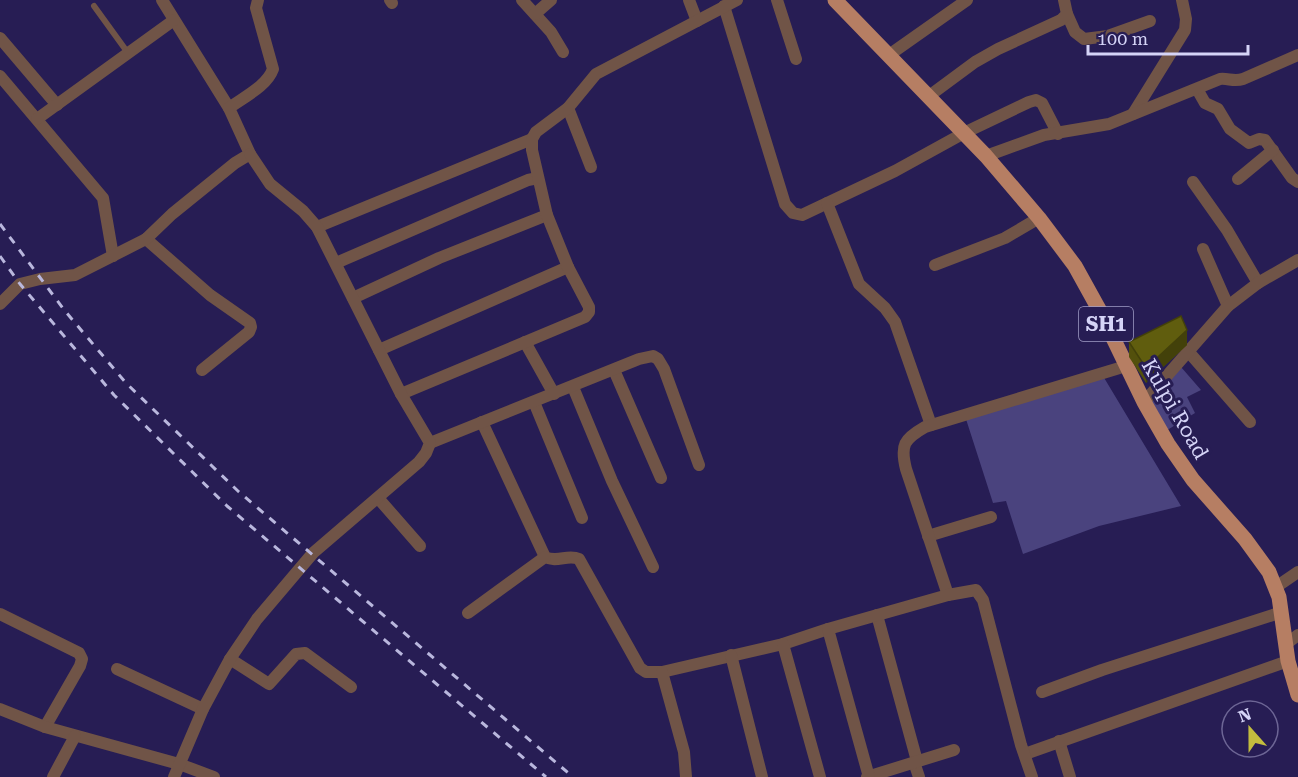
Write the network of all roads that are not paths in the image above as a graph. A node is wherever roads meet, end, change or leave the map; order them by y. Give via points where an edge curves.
1 (162, 0) edge
2 (522, 0) edge
3 (550, 0) edge
4 (689, 0) edge
5 (737, 0) edge
6 (777, 0) edge
7 (835, 0) edge
8 (968, 0) edge
9 (1064, 0) edge
10 (1182, 0) edge
11 (255, 3) edge
12 (94, 6) dead end
13 (724, 6) junction
14 (534, 14) junction
15 (1067, 14) junction
16 (174, 21) junction
17 (697, 21) junction
18 (1150, 21) dead end
19 (0, 38) edge
20 (563, 52) dead end
21 (128, 53) junction
22 (889, 55) junction
23 (1298, 56) edge
24 (796, 59) dead end
25 (0, 76) edge
26 (1197, 89) junction
27 (929, 96) junction
28 (57, 105) junction
29 (229, 108) junction
30 (568, 108) junction
31 (1133, 114) junction
32 (37, 119) junction
33 (964, 133) junction
34 (1058, 134) junction
35 (532, 139) junction
36 (1274, 150) junction
37 (250, 154) junction
38 (986, 156) junction
39 (591, 167) dead end
40 (538, 178) junction
41 (1238, 178) dead end
42 (1193, 182) dead end
43 (1298, 182) edge
44 (827, 203) junction
45 (547, 215) junction
46 (1039, 218) junction
47 (317, 227) junction
48 (146, 239) junction
49 (1203, 249) dead end
50 (113, 255) junction
51 (1298, 260) edge
52 (336, 263) junction
53 (935, 264) dead end
54 (568, 267) junction
55 (1258, 283) junction
56 (352, 298) junction
57 (0, 304) edge
58 (1228, 306) junction
59 (525, 342) junction
60 (379, 350) junction
61 (1187, 350) junction
62 (1126, 366) junction
63 (202, 370) dead end
64 (614, 370) junction
65 (573, 387) junction
66 (401, 394) junction
67 (554, 394) junction
68 (534, 402) junction
69 (1144, 402) junction
70 (483, 422) junction
71 (1250, 422) dead end
72 (931, 425) junction
73 (430, 443) junction
74 (699, 465) dead end
75 (661, 477) dead end
76 (378, 498) junction
77 (991, 517) dead end
78 (582, 518) dead end
79 (928, 536) junction
80 (420, 546) dead end
81 (545, 557) junction
82 (652, 567) dead end
83 (1298, 572) edge
84 (1276, 587) junction
85 (948, 595) junction
86 (1282, 612) junction
87 (468, 613) dead end
88 (0, 614) edge
89 (877, 615) junction
90 (828, 629) junction
91 (1292, 640) edge
92 (783, 644) junction
93 (731, 655) junction
94 (230, 659) junction
95 (1288, 661) junction
96 (117, 669) dead end
97 (662, 672) junction
98 (351, 687) dead end
99 (1042, 692) dead end
100 (1298, 695) edge
101 (0, 709) edge
102 (203, 709) junction
103 (45, 727) junction
104 (75, 736) junction
105 (1059, 741) junction
106 (954, 750) dead end
107 (1025, 754) junction
108 (916, 761) junction
109 (179, 764) junction
110 (53, 777) edge
111 (174, 777) edge
112 (214, 777) edge
113 (686, 777) edge
114 (762, 777) edge
115 (820, 777) edge
116 (868, 777) edge
117 (919, 777) edge
118 (1032, 777) edge
119 (1070, 777) edge

1 - 16 street
2 - 14 street
3 - 14 street
4 - 17 street
5 - 13 street
6 - 24 street
7 - 22 main road, Kulpi Road / SH1
8 - 22 street
9 - 15 street
10 - 31 street via 1185,30
11 - 29 street via 273,69 271,76
12 - 21 lane
13 - 17 street
13 - 44 street via 786,204 793,213 802,214
14 - 20 street
15 - 18 street via 1075,32 1084,39 1108,36
15 - 27 street via 985,56
16 - 21 street
16 - 29 street
17 - 30 street via 596,74
19 - 28 street
21 - 28 street
22 - 27 main road, Kulpi Road / SH1
23 - 26 street via 1243,79 1220,79
25 - 32 street
26 - 31 street
26 - 36 street via 1205,103 1218,109 1230,129 1245,142 1265,140
27 - 33 main road, Kulpi Road / SH1
28 - 32 street
29 - 37 street
30 - 35 street
30 - 39 street
31 - 34 street via 1094,128
32 - 50 street via 103,198
33 - 34 street via 1036,100 1042,103
33 - 38 main road, Kulpi Road / SH1
33 - 44 street
34 - 38 street via 1044,135
35 - 40 street
35 - 47 street
36 - 41 street
36 - 43 street
37 - 47 street via 270,184
37 - 48 street via 190,199
38 - 46 main road, Kulpi Road / SH1
40 - 45 street
40 - 52 street
42 - 55 street
44 - 72 street via 859,284 895,322
45 - 54 street
45 - 56 street
46 - 53 street via 1005,238
46 - 62 main road, Kulpi Road / SH1 via 1075,266
47 - 52 street
48 - 50 street
48 - 63 street via 210,295 250,323 249,332
49 - 58 street
50 - 57 street via 75,275 20,284
51 - 55 street
52 - 56 street
54 - 59 street via 589,312
54 - 60 street
55 - 58 street
56 - 60 street
58 - 61 street
59 - 66 street
59 - 67 street
60 - 66 street
61 - 69 street
61 - 71 street
62 - 69 main road, Kulpi Road / SH1
62 - 72 street
64 - 65 street
64 - 74 street via 647,356 658,359
64 - 75 street
65 - 67 street
65 - 82 street
66 - 73 street
67 - 68 street
68 - 70 street
68 - 78 street
69 - 84 main road, Kulpi Road / SH1 via 1193,480 1259,557
70 - 73 street
70 - 81 street
72 - 79 street via 910,435 904,442 903,455
73 - 76 street via 419,462
76 - 80 street
76 - 94 street via 300,567
77 - 79 street
79 - 85 street
81 - 87 street
81 - 97 street via 552,561 579,559 640,668
83 - 84 street
84 - 86 main road, Kulpi Road / SH1
85 - 89 street
85 - 107 street via 976,590 983,600
86 - 91 main road, Kulpi Road / SH1
86 - 99 street
88 - 103 street via 79,653 82,659
89 - 90 street
89 - 108 street
90 - 92 street
90 - 116 street
91 - 95 main road, Kulpi Road / SH1
92 - 93 street
92 - 115 street
93 - 97 street
93 - 114 street
94 - 98 street via 269,684 296,654 305,653
94 - 102 street
95 - 100 main road, Kulpi Road / SH1
95 - 105 street
96 - 102 street
97 - 113 street via 684,752
101 - 103 street
102 - 109 street
103 - 104 street
104 - 109 street
104 - 110 street
105 - 107 street
105 - 119 street
106 - 108 street
107 - 118 street
108 - 116 street
108 - 117 street
109 - 111 street
109 - 112 street

